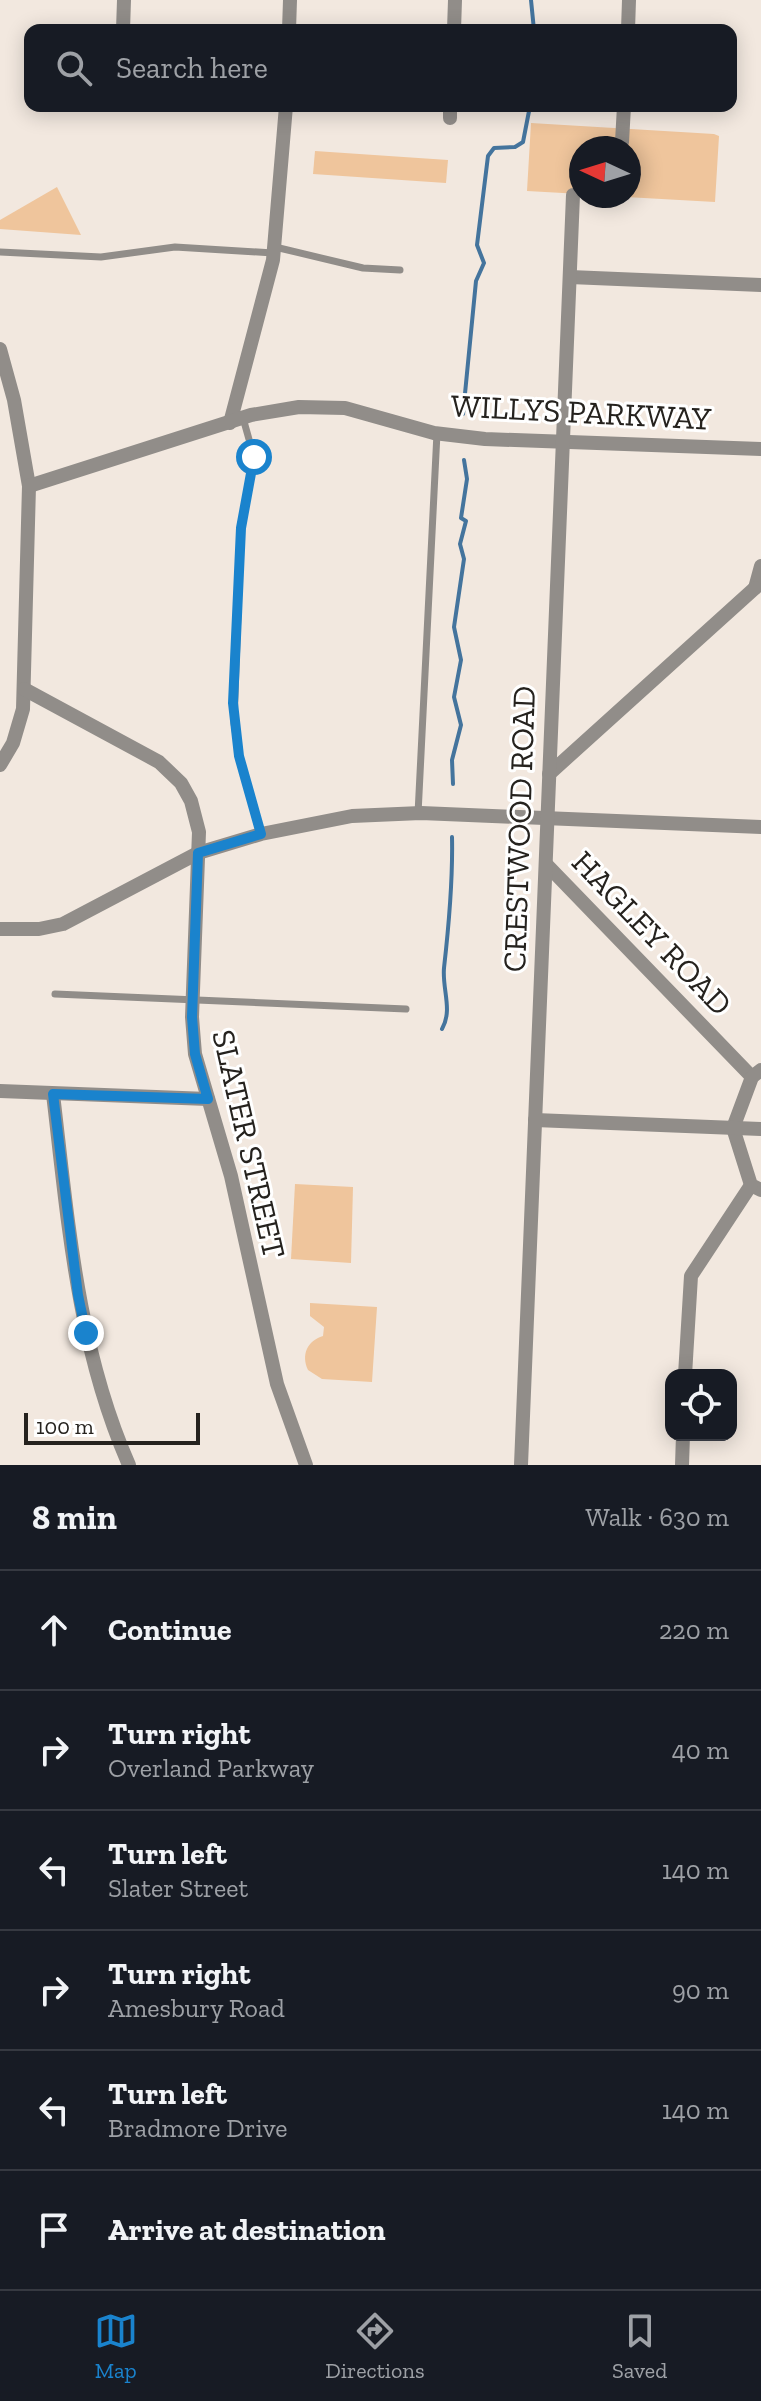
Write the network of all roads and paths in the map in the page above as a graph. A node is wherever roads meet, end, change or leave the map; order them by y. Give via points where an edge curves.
1 (124, 0) edge
2 (290, 0) edge
3 (455, 0) edge
4 (629, 0) edge
5 (123, 24) edge
6 (289, 24) edge
7 (454, 24) edge
8 (628, 24) edge
9 (286, 112) edge
10 (624, 112) edge
11 (622, 136) edge
12 (573, 208) edge
13 (275, 250) junction
14 (0, 252) edge
15 (400, 270) dead end
16 (570, 277) junction
17 (761, 285) edge
18 (0, 349) edge
19 (237, 420) junction
20 (437, 433) junction
21 (563, 441) junction
22 (761, 449) edge
23 (29, 486) junction
24 (761, 566) edge
25 (758, 591) edge
26 (24, 689) junction
27 (0, 765) edge
28 (549, 774) junction
29 (418, 814) junction
30 (548, 818) junction
31 (761, 827) edge
32 (261, 834) junction
33 (198, 853) junction
34 (546, 864) junction
35 (0, 929) edge
36 (55, 994) dead end
37 (193, 999) junction
38 (406, 1009) dead end
39 (756, 1073) edge
40 (0, 1091) edge
41 (53, 1094) junction
42 (208, 1099) junction
43 (535, 1120) junction
44 (733, 1128) junction
45 (761, 1129) edge
46 (756, 1187) edge
47 (685, 1369) edge
48 (683, 1441) edge
49 (129, 1465) edge
50 (306, 1465) edge
51 (521, 1465) edge
52 (682, 1465) edge

1 - 5 street
2 - 6 street
3 - 7 street
4 - 8 street
9 - 13 street
10 - 11 street
12 - 16 street, CRESTWOOD ROAD
13 - 14 lane via 175,247 101,257
13 - 15 lane
13 - 19 street
16 - 17 street
16 - 21 street, CRESTWOOD ROAD
18 - 23 street
19 - 20 street, WILLYS PARKWAY via 299,407 345,408
19 - 23 street, WILLYS PARKWAY
19 - 32 lane via 254,457 241,528 234,723
20 - 21 street, WILLYS PARKWAY
20 - 29 lane
21 - 22 street, WILLYS PARKWAY
21 - 28 street, CRESTWOOD ROAD
23 - 26 street
24 - 25 street
25 - 28 street
26 - 27 street via 13,743
26 - 33 street, SLATER STREET via 174,775 198,820
28 - 30 street, CRESTWOOD ROAD
29 - 30 street
29 - 32 street via 352,816
30 - 31 street
30 - 34 street, CRESTWOOD ROAD
32 - 33 street
33 - 35 street via 73,920 39,929
33 - 37 street, SLATER STREET
34 - 39 street, HAGLEY ROAD
34 - 43 street, CRESTWOOD ROAD
36 - 37 lane
37 - 38 lane
37 - 42 street, SLATER STREET via 195,1054
39 - 44 street
40 - 41 street
41 - 42 street
41 - 49 street via 78,1295 98,1379
42 - 50 street, SLATER STREET via 231,1176 277,1384
43 - 44 street
43 - 51 street, CRESTWOOD ROAD
44 - 45 street
44 - 46 street
46 - 47 street via 691,1276
48 - 52 street

